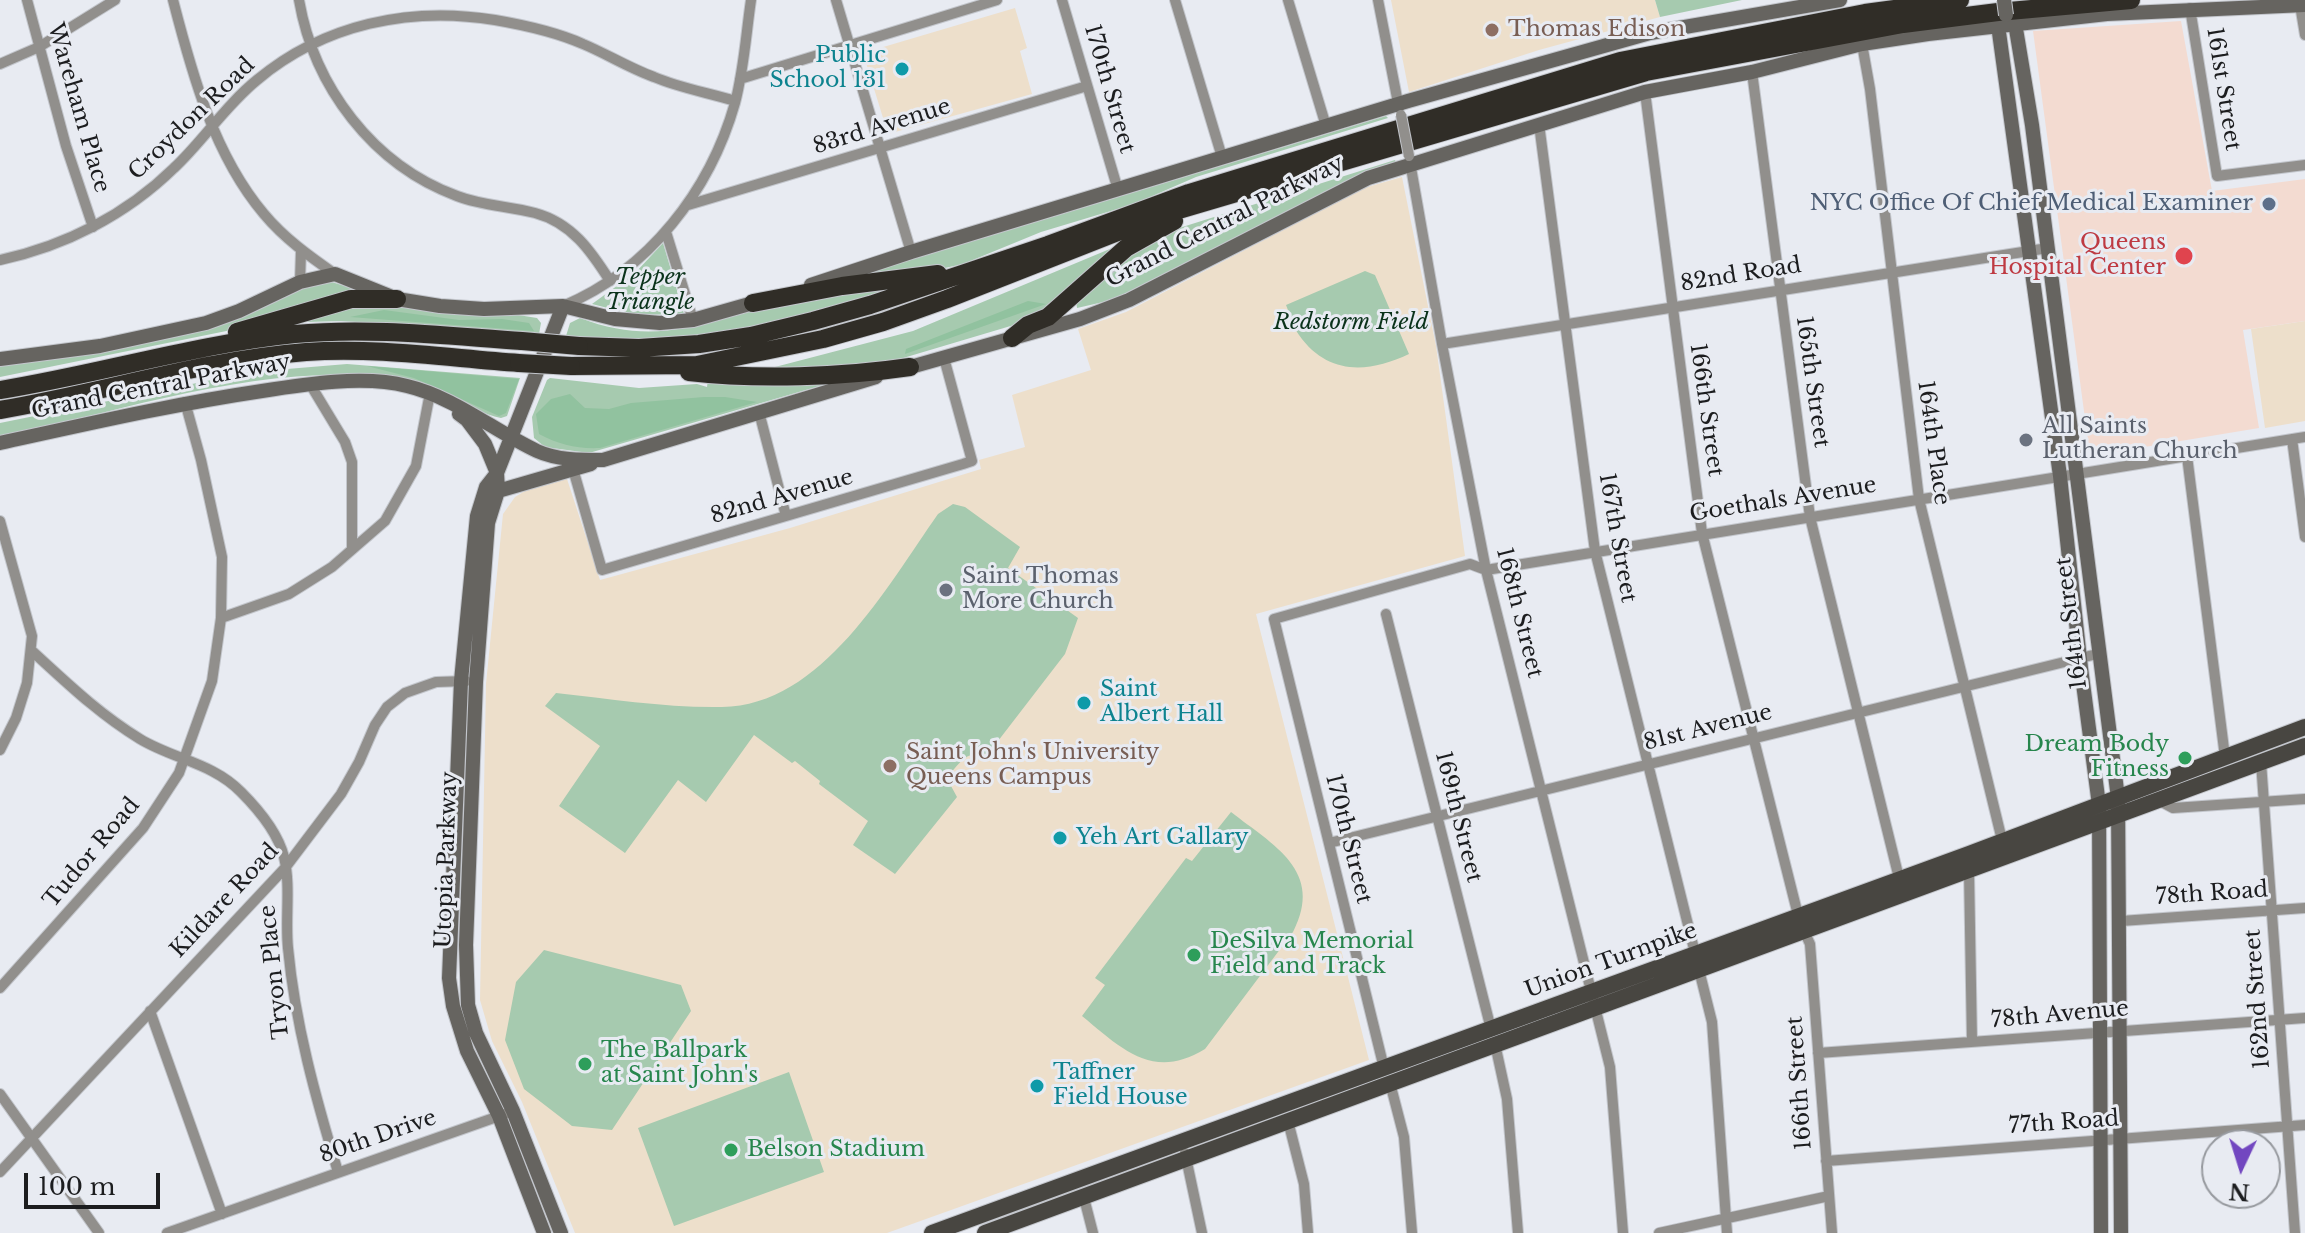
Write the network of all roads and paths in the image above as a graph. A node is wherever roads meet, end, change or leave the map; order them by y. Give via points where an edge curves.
1 (27, 0) edge
2 (115, 0) edge
3 (173, 0) edge
4 (299, 0) edge
5 (751, 0) edge
6 (836, 0) edge
7 (997, 0) edge
8 (1062, 0) edge
9 (1175, 0) edge
10 (1288, 0) edge
11 (1378, 0) edge
12 (1840, 0) edge
13 (1960, 0) edge
14 (2131, 0) edge
15 (2302, 5) edge
16 (2190, 8) junction
17 (2006, 16) edge
18 (2305, 35) edge
19 (310, 43) junction
20 (849, 44) junction
21 (1862, 44) junction
22 (39, 47) junction
23 (0, 64) edge
24 (1752, 72) junction
25 (740, 79) junction
26 (1087, 86) junction
27 (1645, 92) junction
28 (735, 101) junction
29 (1399, 109) junction
30 (213, 124) junction
31 (1539, 124) junction
32 (1326, 126) junction
33 (880, 149) junction
34 (1222, 157) junction
35 (1410, 162) junction
36 (2305, 165) edge
37 (1118, 190) junction
38 (1209, 203) junction
39 (688, 205) junction
40 (93, 227) junction
41 (666, 232) junction
42 (2048, 248) junction
43 (301, 250) junction
44 (2030, 251) junction
45 (911, 252) junction
46 (0, 260) edge
47 (976, 268) junction
48 (1890, 272) junction
49 (335, 274) junction
50 (610, 281) junction
51 (300, 282) junction
52 (1779, 289) junction
53 (397, 299) junction
54 (753, 303) junction
55 (563, 306) junction
56 (1672, 307) junction
57 (693, 320) junction
58 (1564, 324) junction
59 (1012, 338) junction
60 (1442, 344) junction
61 (944, 358) junction
62 (0, 359) edge
63 (639, 367) junction
64 (910, 367) junction
65 (63, 378) junction
66 (310, 384) junction
67 (0, 390) edge
68 (430, 393) junction
69 (185, 402) junction
70 (0, 410) edge
71 (759, 412) junction
72 (512, 436) junction
73 (2305, 437) edge
74 (2292, 439) junction
75 (0, 443) edge
76 (2187, 456) junction
77 (603, 460) junction
78 (573, 469) junction
79 (497, 473) junction
80 (2077, 473) junction
81 (2060, 476) junction
82 (498, 491) junction
83 (1919, 499) junction
84 (786, 516) junction
85 (1810, 517) junction
86 (0, 521) edge
87 (1702, 533) junction
88 (2305, 537) edge
89 (352, 549) junction
90 (1595, 551) junction
91 (1486, 570) junction
92 (1386, 614) dead end
93 (221, 618) junction
94 (1274, 619) joint
95 (32, 651) junction
96 (2097, 654) junction
97 (2080, 658) junction
98 (468, 682) junction
99 (1963, 685) junction
100 (1858, 712) junction
101 (2305, 727) edge
102 (1753, 738) junction
103 (2305, 746) edge
104 (0, 750) edge
105 (2225, 757) junction
106 (185, 758) junction
107 (2261, 762) junction
108 (1647, 764) junction
109 (1542, 790) junction
110 (2305, 799) edge
111 (2160, 801) junction
112 (2264, 802) junction
113 (2118, 806) junction
114 (2100, 813) junction
115 (1437, 816) junction
116 (2002, 840) junction
117 (1329, 843) junction
118 (285, 868) junction
119 (1969, 871) junction
120 (1899, 878) junction
121 (2305, 908) edge
122 (2272, 910) junction
123 (2121, 921) junction
124 (1801, 923) junction
125 (1697, 961) junction
126 (0, 988) edge
127 (1593, 999) junction
128 (150, 1011) junction
129 (2305, 1018) edge
130 (2280, 1019) junction
131 (2121, 1030) junction
132 (2101, 1032) junction
133 (1493, 1036) junction
134 (1972, 1042) junction
135 (1818, 1053) junction
136 (1387, 1076) junction
137 (0, 1094) edge
138 (506, 1113) junction
139 (1288, 1121) junction
140 (2305, 1125) edge
141 (2288, 1127) junction
142 (32, 1138) junction
143 (2122, 1138) junction
144 (2101, 1140) junction
145 (1184, 1150) junction
146 (1826, 1161) junction
147 (0, 1172) edge
148 (338, 1172) junction
149 (1829, 1196) junction
150 (1084, 1198) junction
151 (222, 1214) junction
152 (1726, 1218) junction
153 (557, 1232) edge
154 (988, 1232) edge
155 (99, 1233) edge
156 (167, 1233) edge
157 (544, 1233) edge
158 (932, 1233) edge
159 (1093, 1233) edge
160 (1202, 1233) edge
161 (1308, 1233) edge
162 (1412, 1233) edge
163 (1518, 1233) edge
164 (1623, 1233) edge
165 (1659, 1233) edge
166 (1727, 1233) edge
167 (1832, 1233) edge
168 (2101, 1233) edge
169 (2121, 1233) edge
170 (2295, 1233) edge

1 - 22 street, Wareham Place
2 - 22 street
3 - 30 street
4 - 19 street
5 - 25 street
6 - 20 street
7 - 20 street
8 - 26 street, 170th Street
9 - 34 street
10 - 32 street
11 - 29 street, 168th Street
12 - 29 main road, Grand Central Parkway via 1650,33
13 - 47 highway, Grand Central Parkway via 1620,61 1201,189
14 - 38 highway, Grand Central Parkway via 1903,24 1646,72
15 - 16 main road, Grand Central Parkway
15 - 18 street
16 - 17 main road, Grand Central Parkway
16 - 36 street, 161st Street via 2217,176
17 - 21 main road, Grand Central Parkway
17 - 42 main road, 164th Street
17 - 44 main road, 164th Street
19 - 28 street, Croydon Road via 372,22 436,9 536,29 583,44 657,79
19 - 30 street, Croydon Road via 257,80
19 - 50 street via 341,105 396,163 457,196 557,221 587,247
20 - 25 street
20 - 33 street
21 - 24 main road, Grand Central Parkway
21 - 48 street, 164th Place
22 - 23 street
22 - 40 street, Wareham Place
24 - 27 main road, Grand Central Parkway
24 - 52 street, 165th Street
25 - 28 street
26 - 33 street, 83rd Avenue
26 - 37 street, 170th Street
27 - 31 main road, Grand Central Parkway
27 - 56 street, 166th Street
28 - 39 street via 716,153
29 - 32 main road, Grand Central Parkway
29 - 35 street, 168th Street, bridge
30 - 40 street, Croydon Road via 175,168
30 - 43 street via 248,194
31 - 35 main road, Grand Central Parkway
31 - 58 street, 167th Street
32 - 34 main road, Grand Central Parkway
33 - 39 street, 83rd Avenue
33 - 45 street
34 - 37 main road, Grand Central Parkway
35 - 59 main road, Grand Central Parkway via 1368,178 1129,300
35 - 60 street, 168th Street
37 - 45 main road, Grand Central Parkway
38 - 59 highway via 1126,248 1048,317
38 - 63 highway, Grand Central Parkway via 1158,216 883,322 697,365
39 - 41 street
40 - 46 street, Croydon Road via 35,253
41 - 50 street
41 - 57 street
42 - 44 street, 82nd Road
42 - 80 main road, 164th Street
43 - 49 street
43 - 51 street
44 - 48 street, 82nd Road
44 - 81 main road, 164th Street
45 - 54 main road, Grand Central Parkway
47 - 54 highway
47 - 65 highway, Grand Central Parkway, bridge via 870,305 699,344 639,348 372,333 298,334 233,342
48 - 52 street, 82nd Road
48 - 83 street, 164th Place
49 - 51 main road
49 - 53 main road, Grand Central Parkway
50 - 55 street
51 - 62 main road via 206,323 100,346
52 - 56 street, 82nd Road
52 - 85 street, 165th Street
53 - 55 main road, Grand Central Parkway via 484,309
53 - 65 highway via 338,302
54 - 57 main road, Grand Central Parkway
55 - 57 main road, Grand Central Parkway via 615,319
55 - 72 main road, Utopia Parkway
56 - 58 street, 82nd Road
56 - 87 street, 166th Street
58 - 60 street, 82nd Road
58 - 90 street, 167th Street
59 - 61 main road, Grand Central Parkway
60 - 91 street, 168th Street
61 - 64 main road, Grand Central Parkway
61 - 84 street, 82nd Avenue via 972,461
63 - 64 highway via 714,375 869,373
63 - 70 highway, Grand Central Parkway, bridge via 306,352
64 - 71 main road, Grand Central Parkway
65 - 67 highway, Grand Central Parkway
66 - 68 main road, Grand Central Parkway via 404,385
66 - 69 main road, Grand Central Parkway
66 - 89 street via 352,462
68 - 72 main road, Grand Central Parkway
68 - 79 main road via 467,420
68 - 89 street via 412,477 385,521
69 - 75 main road, Grand Central Parkway
69 - 93 street, Tudor Road via 222,557
71 - 77 main road, Grand Central Parkway
71 - 84 street
72 - 77 main road, Grand Central Parkway via 539,452
72 - 79 main road, Utopia Parkway
73 - 74 street, Goethals Avenue
74 - 76 street, Goethals Avenue
74 - 88 street
76 - 80 street, Goethals Avenue
76 - 105 street
77 - 78 main road
78 - 82 main road
78 - 84 street, 82nd Avenue via 602,570
79 - 82 main road, Utopia Parkway
79 - 98 main road, Utopia Parkway via 486,487 477,516
80 - 81 street, Goethals Avenue
80 - 96 main road, 164th Street
81 - 83 street, Goethals Avenue
81 - 97 main road, 164th Street
82 - 98 main road, Utopia Parkway via 488,523
83 - 85 street, Goethals Avenue
83 - 99 street, 164th Place
85 - 87 street, Goethals Avenue
85 - 100 street, 165th Street
86 - 95 street
87 - 90 street, Goethals Avenue
87 - 102 street, 166th Street
89 - 93 street via 289,594
90 - 91 street, Goethals Avenue
90 - 108 street, 167th Street
91 - 94 street, Goethals Avenue via 1470,564
91 - 109 street, 168th Street
92 - 115 street, 169th Street
93 - 106 street, Tudor Road via 212,681
94 - 117 street, 170th Street
95 - 104 street via 16,718
95 - 106 street, Tryon Place via 94,709 141,740
96 - 97 street, 81st Avenue
96 - 113 main road, 164th Street
97 - 99 street, 81st Avenue
97 - 114 main road, 164th Street
98 - 118 street, Kildare Road via 436,682 405,693 387,707 341,794
98 - 138 main road, Utopia Parkway via 449,978 467,1051
99 - 100 street, 81st Avenue
99 - 116 street, 164th Place
100 - 102 street, 81st Avenue
100 - 120 street, 165th Street
101 - 105 main road, Union Turnpike
102 - 108 street, 81st Avenue
102 - 124 street, 166th Street
103 - 107 main road, Union Turnpike
105 - 113 main road, Union Turnpike
106 - 118 street, Tryon Place via 240,790 267,823
106 - 126 street, Tudor Road via 143,828
107 - 111 main road, Union Turnpike
107 - 112 street, 162nd Street
108 - 109 street, 81st Avenue
108 - 125 street, 167th Street
109 - 115 street, 81st Avenue
109 - 127 street, 168th Street
110 - 112 street
111 - 112 street via 2173,808
111 - 113 main road, Union Turnpike
112 - 122 street, 162nd Street
113 - 114 main road, Union Turnpike
113 - 123 main road, 164th Street
114 - 116 main road, Union Turnpike
114 - 119 main road, Union Turnpike
114 - 132 main road, 164th Street
115 - 117 street, 81st Avenue
115 - 133 street, 169th Street
116 - 120 main road, Union Turnpike
117 - 136 street, 170th Street
118 - 128 street, Kildare Road
118 - 148 street, Tryon Place via 288,949 305,1056
119 - 124 main road, Union Turnpike
119 - 134 street
120 - 124 main road, Union Turnpike
121 - 122 street, 78th Road
122 - 123 street, 78th Road
122 - 130 street, 162nd Street
123 - 131 main road, 164th Street
124 - 125 main road, Union Turnpike
124 - 135 street, 166th Street via 1810,944
125 - 127 main road, Union Turnpike
125 - 152 street, 167th Street via 1712,1022
127 - 133 main road, Union Turnpike
127 - 164 street, 168th Street via 1610,1067
128 - 142 street, Kildare Road
128 - 151 street
129 - 130 street, 78th Avenue
130 - 131 street, 78th Avenue
130 - 141 street, 162nd Street
131 - 132 street, 78th Avenue
131 - 143 main road, 164th Street
132 - 134 street, 78th Avenue
132 - 144 main road, 164th Street
133 - 136 main road, Union Turnpike
133 - 163 street, 169th Street via 1507,1099
134 - 135 street, 78th Avenue
135 - 146 street, 166th Street
136 - 139 main road, Union Turnpike
136 - 145 main road, Union Turnpike
136 - 162 street, 170th Street via 1404,1137
137 - 142 street
138 - 148 street, 80th Drive
138 - 153 main road, Utopia Parkway
138 - 157 main road, Utopia Parkway
139 - 145 main road, Union Turnpike
139 - 161 street via 1304,1184
140 - 141 street, 77th Road
141 - 143 street, 77th Road
141 - 170 street, 162nd Street
142 - 147 street, Kildare Road
142 - 155 street
143 - 144 street, 77th Road
143 - 169 main road, 164th Street
144 - 146 street, 77th Road
144 - 168 main road, 164th Street
145 - 150 main road, Union Turnpike
145 - 158 main road, Union Turnpike
145 - 160 street
146 - 149 street, 166th Street
148 - 151 street, 80th Drive
149 - 152 street
149 - 167 street, 166th Street
150 - 154 main road, Union Turnpike
150 - 159 street
151 - 156 street, 80th Drive
152 - 165 street
152 - 166 street, 167th Street

